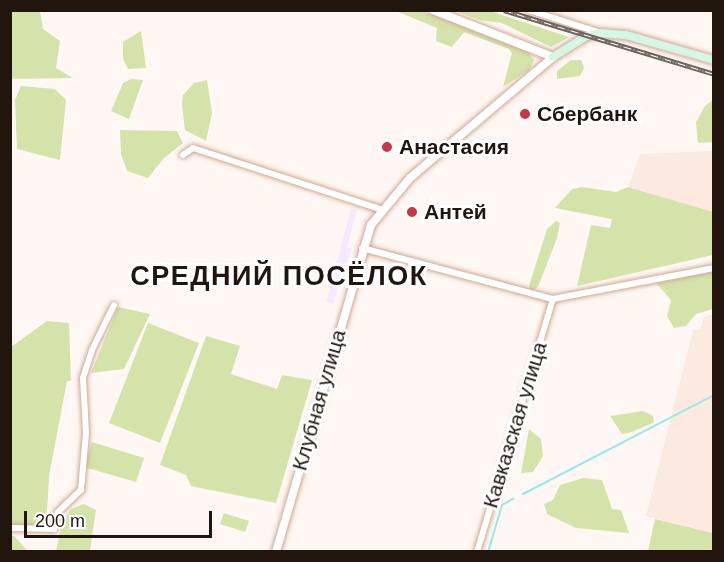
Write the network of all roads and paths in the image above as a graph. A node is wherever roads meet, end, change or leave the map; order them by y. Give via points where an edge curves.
1 (433, 10) edge
2 (529, 10) edge
3 (601, 33) junction
4 (554, 57) junction
5 (714, 60) edge
6 (183, 155) dead end
7 (380, 210) junction
8 (362, 248) junction
9 (714, 268) edge
10 (553, 299) junction
11 (114, 305) dead end
12 (10, 528) edge
13 (276, 552) edge
14 (477, 552) edge

1 - 4 street
2 - 3 street
3 - 4 main road via 586,36
3 - 5 main road via 626,35
4 - 7 street via 441,150
6 - 7 street via 192,148
7 - 8 street, Клубная улица
8 - 10 street
8 - 13 street, Клубная улица
9 - 10 street
10 - 14 street, Кавказская улица
11 - 12 street via 83,378 86,433 81,490 58,512 54,529

